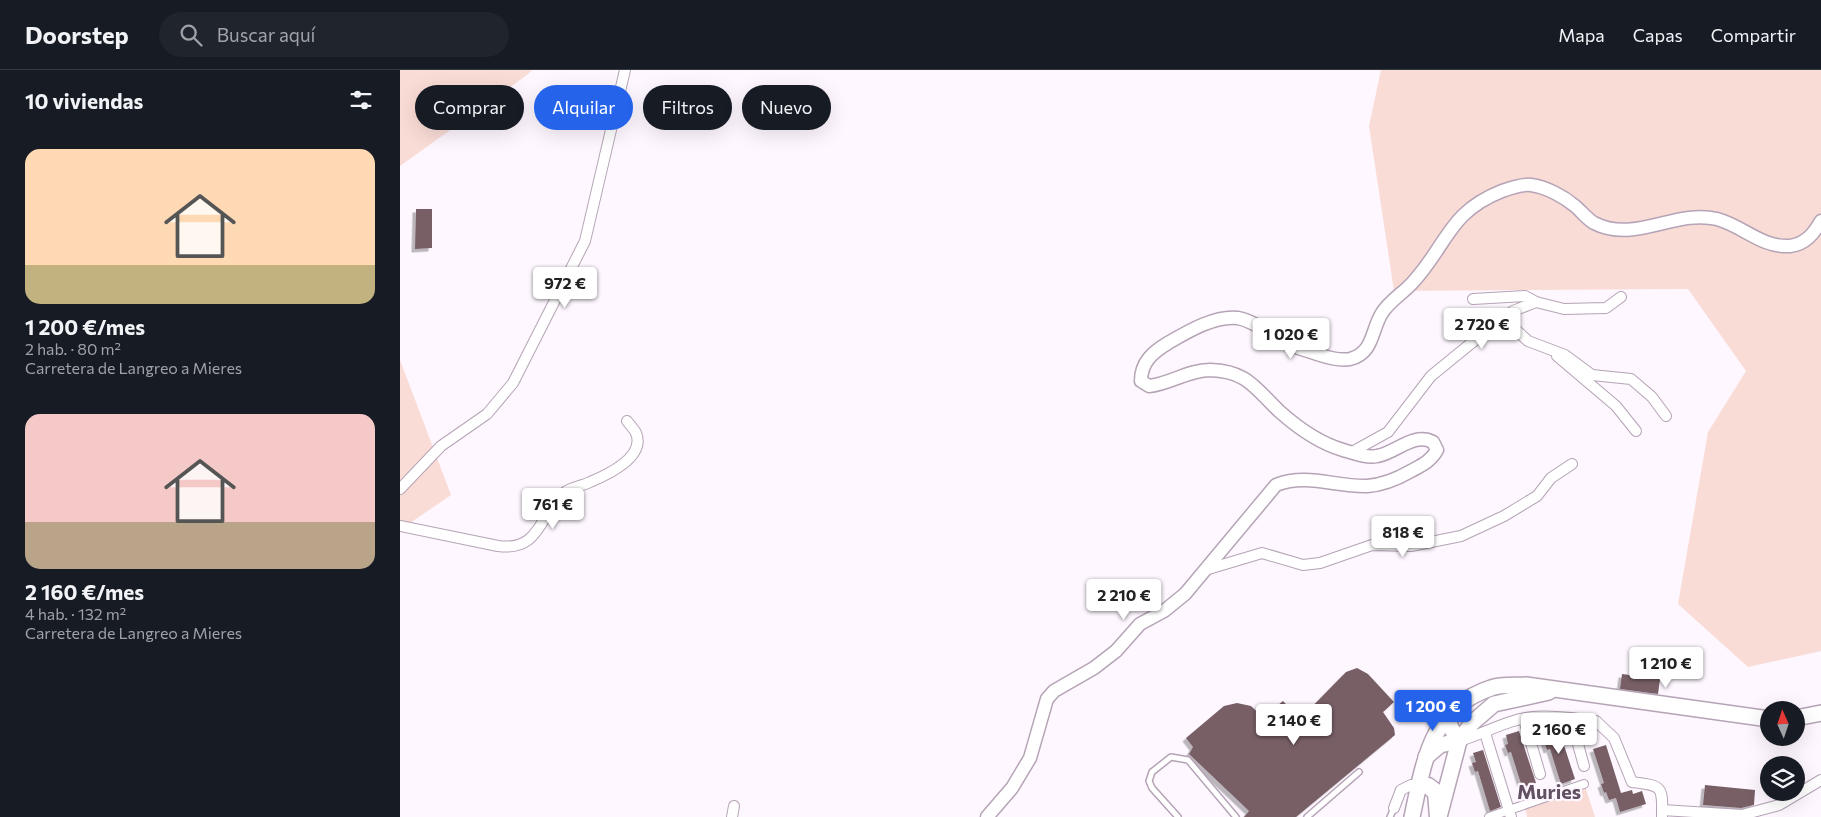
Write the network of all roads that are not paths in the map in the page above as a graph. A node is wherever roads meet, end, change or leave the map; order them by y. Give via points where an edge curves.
1 (625, 70) edge
2 (1821, 221) edge
3 (1621, 297) dead end
4 (1473, 299) dead end
5 (1536, 302) junction
6 (1503, 318) junction
7 (1549, 349) junction
8 (1666, 416) dead end
9 (627, 421) dead end
10 (1636, 431) dead end
11 (1352, 452) junction
12 (1572, 464) dead end
13 (400, 489) edge
14 (400, 526) edge
15 (1205, 570) junction
16 (1559, 690) junction
17 (1821, 713) edge
18 (1447, 715) junction
19 (1805, 716) edge
20 (1760, 718) edge
21 (1524, 719) junction
22 (1571, 719) junction
23 (1485, 732) junction
24 (1459, 741) junction
25 (1425, 758) junction
26 (1584, 766) dead end
27 (1359, 772) dead end
28 (1540, 774) dead end
29 (1821, 780) edge
30 (1584, 784) dead end
31 (1419, 785) junction
32 (734, 806) dead end
33 (1392, 812) edge
34 (1510, 813) edge
35 (1662, 814) edge
36 (732, 817) edge
37 (987, 817) edge
38 (1178, 817) edge
39 (1236, 817) edge
40 (1307, 817) edge
41 (1412, 817) edge
42 (1438, 817) edge
43 (1489, 817) edge

1 - 13 street via 585,241 513,383 487,414 440,446
2 - 11 street via 1806,241 1790,246 1766,244 1717,219 1675,219 1636,230 1618,229 1594,222 1546,188 1528,184 1483,199 1462,215 1414,282 1394,297 1381,315 1371,343 1361,354 1349,359 1327,357 1284,343 1255,324 1239,318 1224,318 1162,347 1146,360 1141,372 1141,381 1148,386 1199,370 1242,376 1316,440
3 - 5 street via 1606,308 1564,309
4 - 5 street via 1525,296
5 - 6 street via 1513,310
6 - 7 street via 1528,341
6 - 11 street via 1431,376 1388,432
7 - 8 street via 1565,355 1592,375 1631,379 1652,397
7 - 10 street via 1616,406
9 - 14 street via 638,442 629,459 590,483 565,492 537,532 520,546 498,546
11 - 15 street via 1375,457 1424,439 1433,442 1437,450 1424,464 1386,483 1367,486 1307,479 1276,485
12 - 15 street via 1551,478 1537,496 1462,536 1411,546 1372,545 1320,563 1303,565 1262,553
15 - 37 street via 1185,594 1140,624 1101,662 1046,699 1030,758 1012,788
16 - 18 main road via 1526,685 1493,687 1470,697
16 - 20 main road
16 - 24 main road via 1494,704 1472,723
17 - 19 main road
18 - 24 main road
18 - 25 main road
21 - 22 street
21 - 23 street
21 - 28 street
22 - 26 street
22 - 35 street via 1596,721 1614,738 1632,782 1650,783 1659,789
23 - 24 street
23 - 34 street
24 - 25 main road via 1440,745
24 - 42 main road
25 - 31 main road
27 - 40 lane
29 - 35 street via 1779,805 1742,815
30 - 34 street
31 - 33 street via 1401,790
31 - 41 main road
31 - 42 main road via 1428,786 1436,792
32 - 36 street
34 - 43 street
38 - 39 lane via 1149,781 1152,772 1171,757 1188,760

